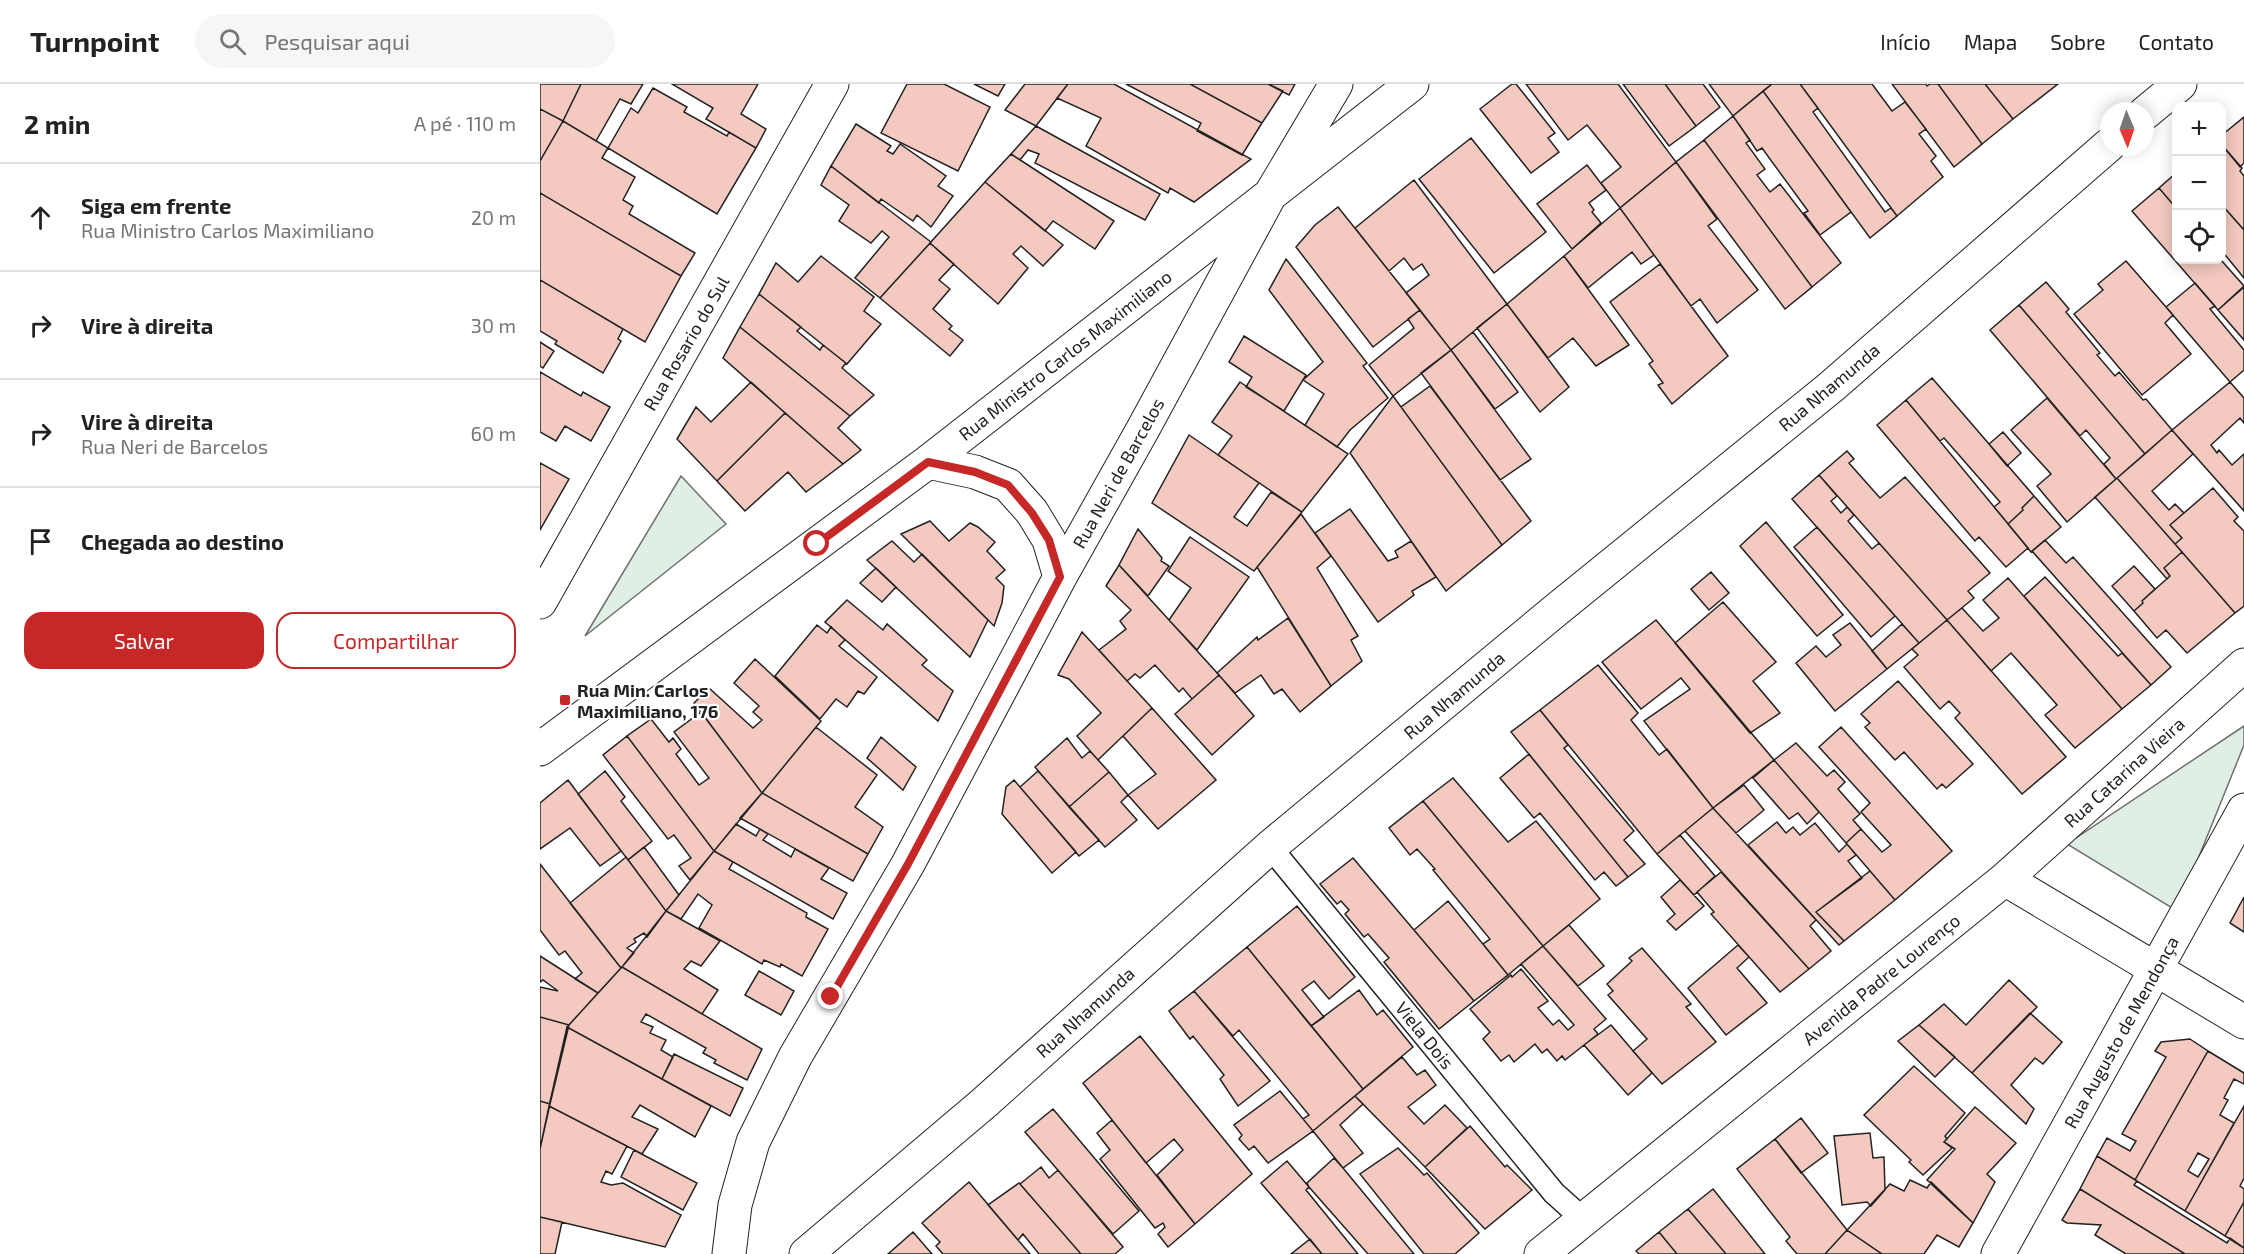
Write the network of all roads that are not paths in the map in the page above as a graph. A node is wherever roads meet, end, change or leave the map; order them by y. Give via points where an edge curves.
1 (832, 84) edge
2 (1336, 84) edge
3 (1412, 84) edge
4 (2100, 153) edge
5 (1269, 197) junction
6 (928, 462) junction
7 (1060, 577) junction
8 (540, 602) edge
9 (2244, 665) edge
10 (540, 749) edge
11 (2244, 810) edge
12 (1270, 847) junction
13 (2005, 879) junction
14 (2156, 969) junction
15 (2244, 1022) edge
16 (1583, 1219) junction
17 (729, 1254) edge
18 (806, 1254) edge
19 (1541, 1254) edge
20 (1998, 1254) edge

1 - 8 street, Rua Rosario do Sul
2 - 5 street, Rua Neri de Barcelos
3 - 5 street, Rua Ministro Carlos Maximiliano
4 - 12 street, Rua Nhamunda via 1832,387
5 - 6 street, Rua Ministro Carlos Maximiliano
5 - 7 street, Rua Neri de Barcelos
6 - 7 street via 975,472 1008,485 1049,540
6 - 10 street, Rua Ministro Carlos Maximiliano
7 - 17 street, Rua Neri de Barcelos via 908,864 795,1057 753,1142 735,1205
9 - 13 street, Rua Catarina Vieira
11 - 14 street, Rua Augusto de Mendonça
12 - 16 lane, Viela Dois via 1554,1193
12 - 18 street, Rua Nhamunda via 984,1102
13 - 14 street
13 - 16 street, Avenida Padre Lourenço
14 - 15 street
14 - 20 street, Rua Augusto de Mendonça
16 - 19 street, Avenida Padre Lourenço

